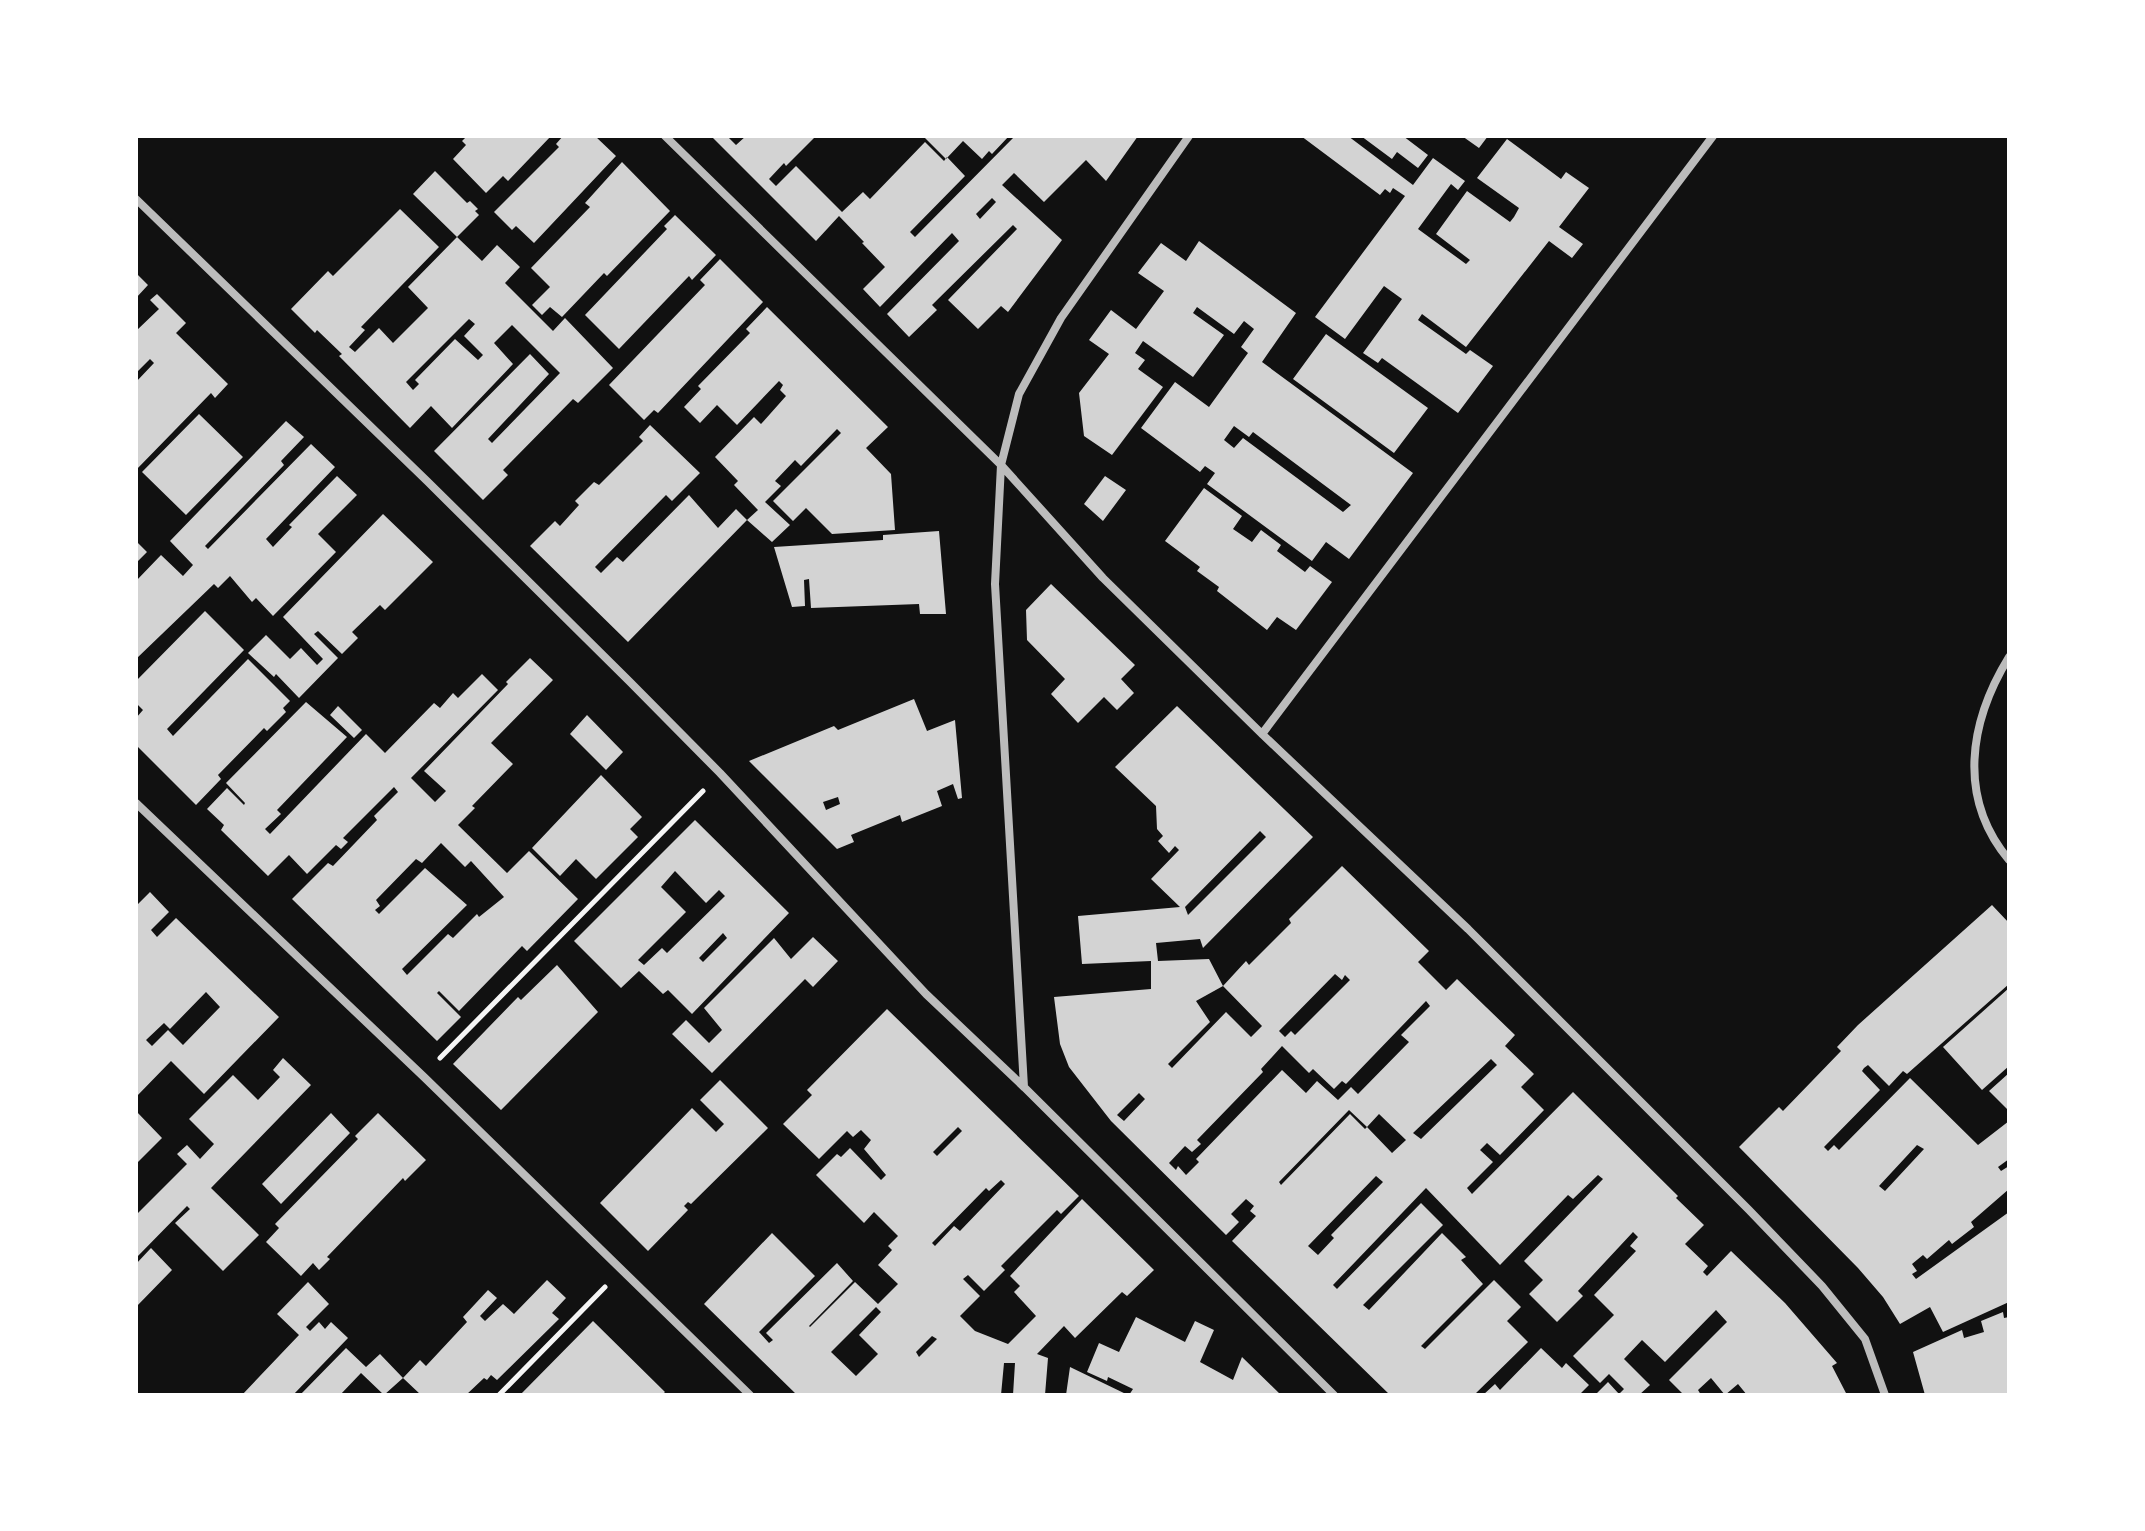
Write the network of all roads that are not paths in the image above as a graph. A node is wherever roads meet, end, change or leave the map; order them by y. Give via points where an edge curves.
1 (665, 136) edge
2 (1189, 136) edge
3 (1713, 136) edge
4 (136, 199) edge
5 (1001, 465) junction
6 (2009, 657) edge
7 (1262, 734) junction
8 (136, 803) edge
9 (2009, 860) edge
10 (1024, 1087) junction
11 (750, 1395) edge
12 (1334, 1395) edge
13 (1885, 1395) edge

1 - 5 street
2 - 5 street via 1061,318 1019,394
3 - 7 street
4 - 10 street via 720,773 926,994
5 - 7 street via 1103,578
5 - 10 street via 995,584
6 - 9 street via 1993,683 1974,764 1977,802 1986,828
7 - 13 street via 1604,1062 1822,1286 1865,1339
8 - 11 street
10 - 12 street

